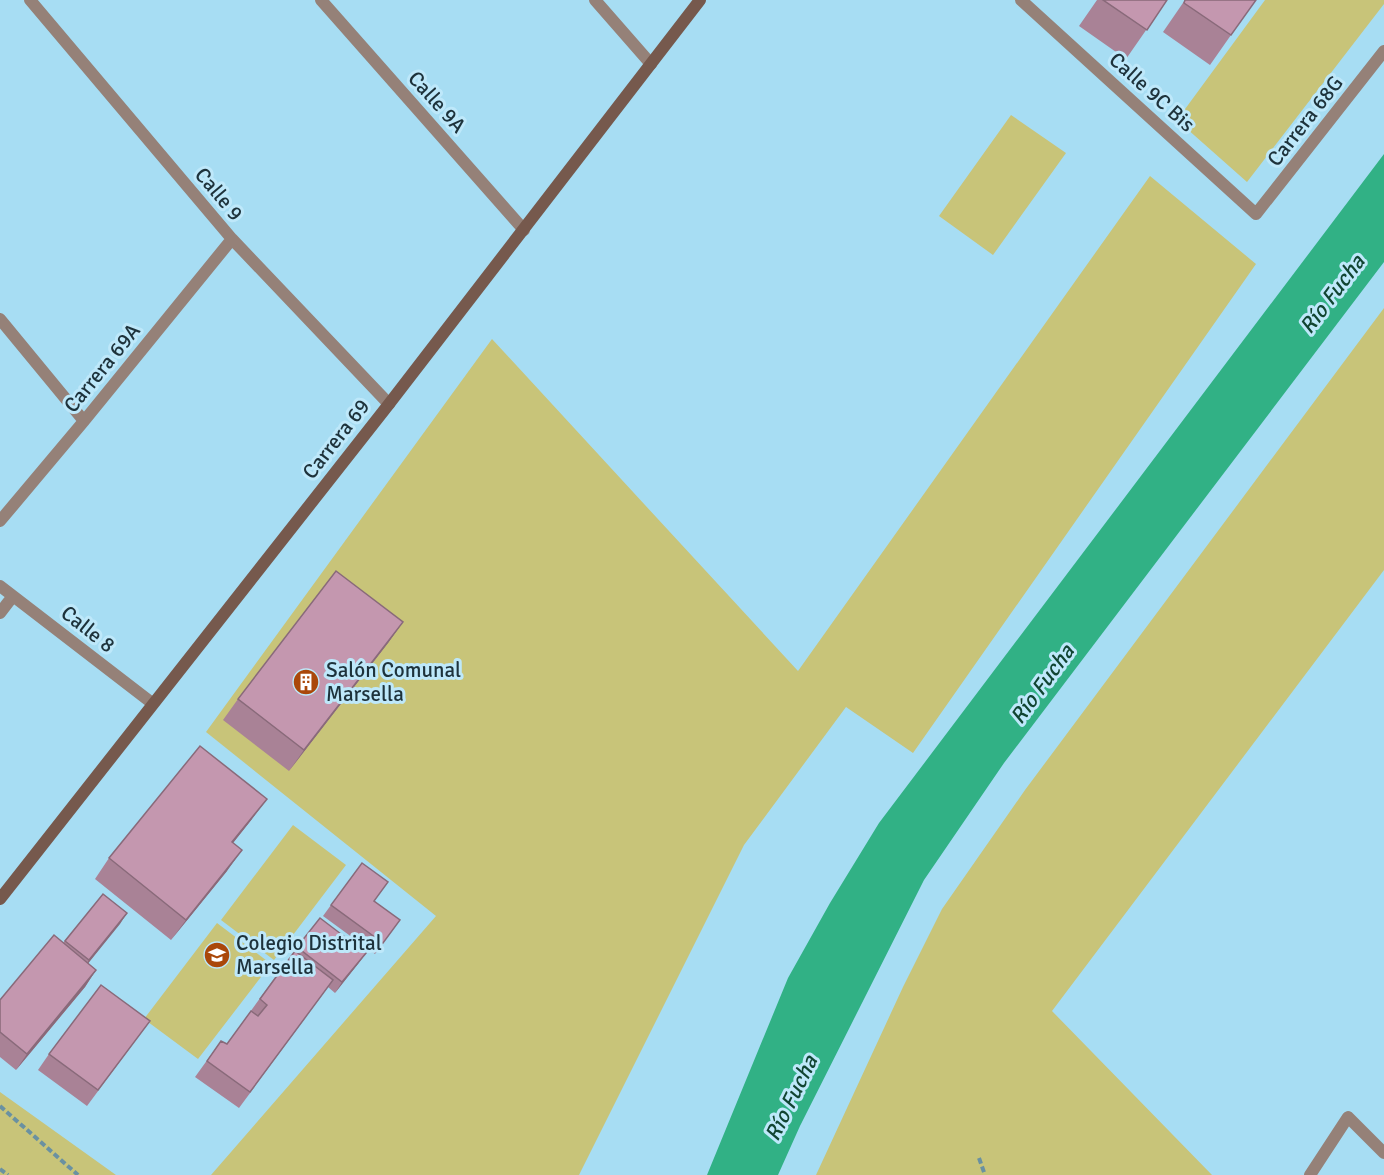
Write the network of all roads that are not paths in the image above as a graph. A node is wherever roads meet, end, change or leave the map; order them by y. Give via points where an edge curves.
1 (30, 0) edge
2 (321, 0) edge
3 (595, 0) edge
4 (700, 0) edge
5 (1021, 0) edge
6 (1384, 51) edge
7 (651, 64) junction
8 (1256, 214) joint
9 (524, 230) junction
10 (232, 239) junction
11 (0, 319) edge
12 (389, 404) junction
13 (84, 421) junction
14 (0, 521) edge
15 (0, 586) edge
16 (14, 596) junction
17 (0, 613) edge
18 (152, 703) junction
19 (0, 899) edge
20 (1384, 1153) edge
21 (1310, 1175) edge

1 - 10 street, Calle 9
2 - 9 street, Calle 9A
3 - 7 street
4 - 7 street, Carrera 69
5 - 8 street, Calle 9C Bis
6 - 8 street, Carrera 68G
7 - 9 street, Carrera 69
9 - 12 street, Carrera 69
10 - 12 street, Calle 9
10 - 13 street, Carrera 69A
11 - 13 street
12 - 18 street, Carrera 69
13 - 14 street, Carrera 69A
15 - 16 street, Calle 8
16 - 17 street
16 - 18 street, Calle 8
18 - 19 street, Carrera 69
20 - 21 street via 1348,1117

